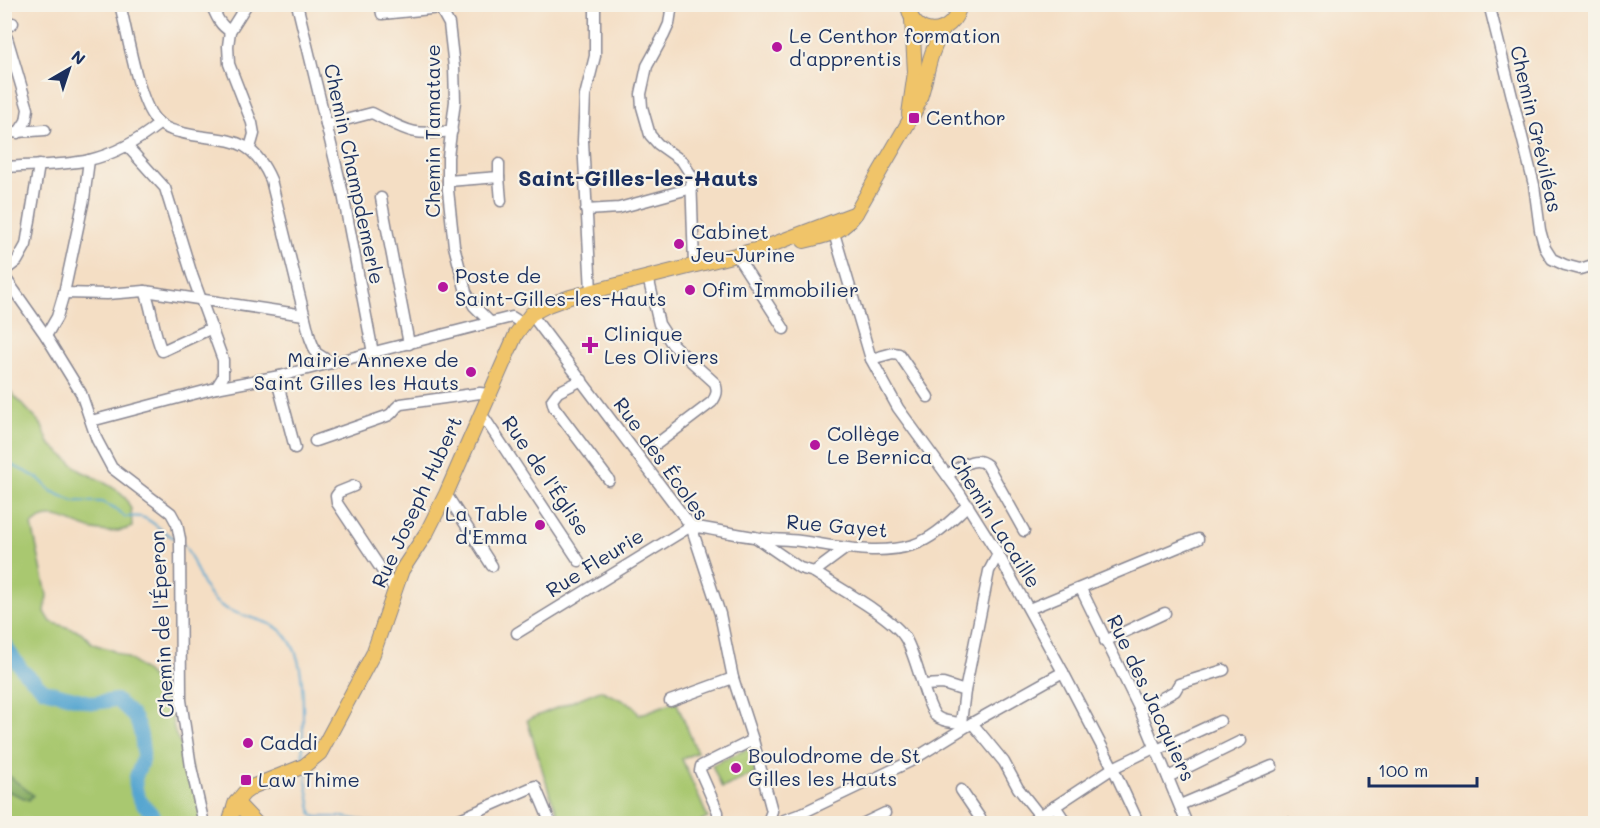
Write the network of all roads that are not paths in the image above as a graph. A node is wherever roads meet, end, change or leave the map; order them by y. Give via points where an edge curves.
1 (120, 4) edge
2 (210, 4) edge
3 (248, 4) edge
4 (297, 4) edge
5 (476, 4) edge
6 (595, 4) edge
7 (672, 4) edge
8 (908, 4) edge
9 (960, 4) edge
10 (1489, 4) edge
11 (440, 7) edge
12 (381, 9) edge
13 (912, 20) junction
14 (943, 30) junction
15 (230, 31) junction
16 (4, 38) edge
17 (159, 124) junction
18 (326, 125) junction
19 (907, 125) junction
20 (45, 130) dead end
21 (452, 131) junction
22 (4, 133) edge
23 (18, 133) junction
24 (127, 146) junction
25 (250, 148) junction
26 (89, 160) junction
27 (498, 164) dead end
28 (39, 165) junction
29 (4, 167) edge
30 (499, 177) junction
31 (448, 181) junction
32 (692, 188) junction
33 (381, 198) dead end
34 (501, 201) dead end
35 (586, 210) junction
36 (851, 215) junction
37 (834, 233) junction
38 (763, 248) junction
39 (736, 255) junction
40 (1596, 264) edge
41 (694, 266) junction
42 (4, 271) edge
43 (4, 276) edge
44 (648, 277) junction
45 (145, 291) junction
46 (591, 291) junction
47 (64, 293) junction
48 (202, 300) junction
49 (304, 315) junction
50 (527, 319) junction
51 (490, 322) junction
52 (212, 328) junction
53 (784, 329) dead end
54 (46, 336) junction
55 (409, 344) junction
56 (373, 353) junction
57 (872, 359) junction
58 (332, 363) junction
59 (280, 376) junction
60 (582, 380) junction
61 (216, 388) junction
62 (489, 394) junction
63 (928, 397) dead end
64 (480, 416) junction
65 (91, 421) junction
66 (315, 441) dead end
67 (658, 443) dead end
68 (294, 448) dead end
69 (947, 475) junction
70 (609, 480) dead end
71 (354, 486) dead end
72 (446, 494) junction
73 (968, 505) junction
74 (691, 526) junction
75 (1024, 531) dead end
76 (755, 537) junction
77 (785, 539) junction
78 (1198, 539) dead end
79 (845, 549) junction
80 (998, 554) junction
81 (780, 556) junction
82 (579, 561) dead end
83 (492, 566) dead end
84 (814, 572) junction
85 (1081, 589) junction
86 (395, 590) junction
87 (1029, 609) junction
88 (1165, 613) dead end
89 (518, 633) dead end
90 (1105, 641) junction
91 (1224, 670) dead end
92 (1063, 672) junction
93 (733, 678) junction
94 (923, 685) junction
95 (965, 691) junction
96 (670, 701) dead end
97 (1140, 710) junction
98 (1220, 721) dead end
99 (967, 724) junction
100 (753, 740) junction
101 (1241, 741) dead end
102 (1157, 748) junction
103 (1272, 766) dead end
104 (1113, 768) junction
105 (1168, 777) junction
106 (961, 790) dead end
107 (236, 802) junction
108 (1180, 805) junction
109 (1055, 806) junction
110 (885, 813) dead end
111 (1040, 816) junction
112 (714, 821) edge
113 (204, 824) edge
114 (229, 824) edge
115 (257, 824) edge
116 (444, 824) edge
117 (551, 824) edge
118 (766, 824) edge
119 (773, 824) edge
120 (862, 824) edge
121 (984, 824) edge
122 (1028, 824) edge
123 (1067, 824) edge
124 (1139, 824) edge
125 (1187, 824) edge

1 - 17 street via 142,94
2 - 15 street via 223,27
3 - 15 street
4 - 18 street, Chemin Champdemerle
5 - 11 street
6 - 35 street via 595,56 585,96 583,129
7 - 32 street via 669,24 645,74 642,107 650,135 687,166
8 - 13 main road
9 - 14 main road via 958,15
10 - 40 street, Chemin Gréviléas via 1545,248 1552,259 1580,269
11 - 12 street
11 - 21 street, Chemin Tamatave via 449,24 454,68
13 - 14 main road via 926,30
13 - 19 main road via 915,72
14 - 19 main road via 932,49 922,95
15 - 25 street via 229,64 252,123
16 - 23 street via 8,38 28,109
17 - 24 street
17 - 25 street
18 - 21 street via 372,113 413,133
18 - 56 street, Chemin Champdemerle
19 - 36 main road
20 - 23 street
21 - 31 street, Chemin Tamatave
22 - 23 street
24 - 26 street
24 - 48 street via 165,188
25 - 49 street via 265,165 271,180
26 - 28 street
26 - 47 street
27 - 30 street
28 - 29 street
28 - 42 street via 26,244 17,261
30 - 31 street
30 - 34 street
31 - 51 street, Chemin Tamatave via 459,270 474,306
32 - 35 street via 619,208
32 - 41 street
33 - 55 street
35 - 46 street
36 - 37 main road via 845,226
36 - 38 main road
37 - 38 main road
37 - 57 street, Chemin Lacaille
38 - 39 main road
39 - 41 main road
39 - 53 street
41 - 44 main road
43 - 54 street, Chemin de l'Éperon
44 - 46 main road
44 - 67 street via 659,324 672,344 717,389 711,402
45 - 47 street
45 - 48 street
45 - 52 street via 162,351
46 - 50 main road via 548,305
47 - 54 street
48 - 49 street
48 - 52 street
49 - 58 street via 316,353
50 - 51 street via 512,317
50 - 60 street, Rue des Écoles via 543,331
50 - 62 main road, Rue Joseph Hubert
51 - 55 street
52 - 61 street via 223,360 223,377
54 - 65 street, Chemin de l'Éperon via 81,393
55 - 56 street
56 - 58 street
57 - 63 street via 899,354
57 - 69 street, Chemin Lacaille via 898,408
58 - 59 street
59 - 61 street
59 - 68 street via 279,388
60 - 70 street via 558,392 552,400
60 - 74 street, Rue des Écoles
61 - 65 street
62 - 64 main road, Rue Joseph Hubert
62 - 66 street via 401,404 392,414
64 - 72 main road, Rue Joseph Hubert
64 - 82 street, Rue de l'Église
65 - 113 street, Chemin de l'Éperon via 112,468 171,513 177,524 181,700
69 - 73 street, Chemin Lacaille
69 - 75 street via 973,460 983,462
71 - 86 street via 339,492 337,502
72 - 83 street
72 - 86 main road, Rue Joseph Hubert via 402,570
73 - 79 street, Rue Gayet via 935,534 913,545 882,550
73 - 80 street, Chemin Lacaille
74 - 76 street, Rue Gayet
74 - 89 street, Rue Fleurie
74 - 93 street, Rue des Écoles via 720,614
76 - 77 street, Rue Gayet
76 - 81 street
77 - 79 street, Rue Gayet
77 - 81 street
78 - 85 street
79 - 84 street
80 - 87 street, Chemin Lacaille
80 - 95 street via 989,571
81 - 84 street
84 - 94 street via 890,621 905,637
85 - 87 street
85 - 90 street, Rue des Jacquiers
86 - 107 main road, Rue Joseph Hubert via 373,654 320,753 304,766 254,786
87 - 92 street, Chemin Lacaille
88 - 90 street
90 - 97 street, Rue des Jacquiers
91 - 97 street via 1179,684 1175,691
92 - 99 street
92 - 104 street, Chemin Lacaille
93 - 96 street
93 - 100 street, Rue des Écoles
94 - 95 street via 944,684
94 - 99 street via 934,716 947,723
95 - 99 street
97 - 102 street, Rue des Jacquiers
98 - 102 street
99 - 111 street via 1004,762
99 - 119 street via 909,762
100 - 112 street via 702,766 700,771 718,813
100 - 118 street, Rue des Écoles via 772,811
101 - 105 street
102 - 104 street
102 - 105 street, Rue des Jacquiers
103 - 108 street
104 - 109 street
104 - 124 street, Chemin Lacaille
105 - 108 street, Rue des Jacquiers
106 - 121 street
107 - 114 main road
107 - 115 main road
108 - 125 street, Rue des Jacquiers
109 - 111 street
109 - 123 street
110 - 120 street
111 - 122 street
116 - 117 street via 535,786

